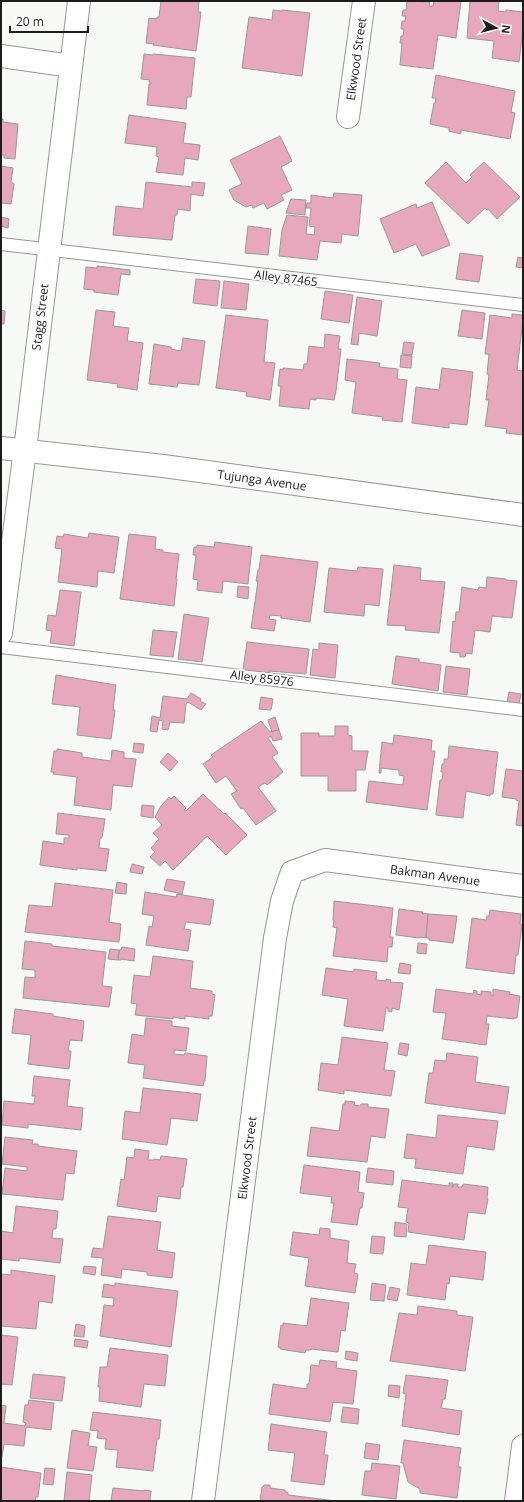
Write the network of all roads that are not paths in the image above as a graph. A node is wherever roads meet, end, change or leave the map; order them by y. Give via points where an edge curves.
1 (79, 1) edge
2 (364, 1) edge
3 (1, 56) edge
4 (71, 66) junction
5 (348, 117) dead end
6 (1, 244) edge
7 (48, 250) junction
8 (523, 305) edge
9 (1, 448) edge
10 (25, 450) junction
11 (523, 515) edge
12 (1, 633) edge
13 (1, 647) edge
14 (523, 710) edge
15 (346, 863) joint
16 (523, 886) edge
17 (523, 1446) edge
18 (519, 1490) edge
19 (203, 1501) edge

1 - 4 street, Stagg Street
2 - 5 street, Elkwood Street
3 - 4 street
4 - 7 street, Stagg Street
6 - 7 lane, Alley 87465
7 - 8 lane, Alley 87465
7 - 10 street, Stagg Street
9 - 10 street, Tujunga Avenue
10 - 11 street, Tujunga Avenue via 171,467
10 - 12 street, Stagg Street
13 - 14 lane, Alley 85976
15 - 16 street, Bakman Avenue
15 - 19 street, Elkwood Street via 325,860 292,872 282,901 275,938
17 - 18 street

